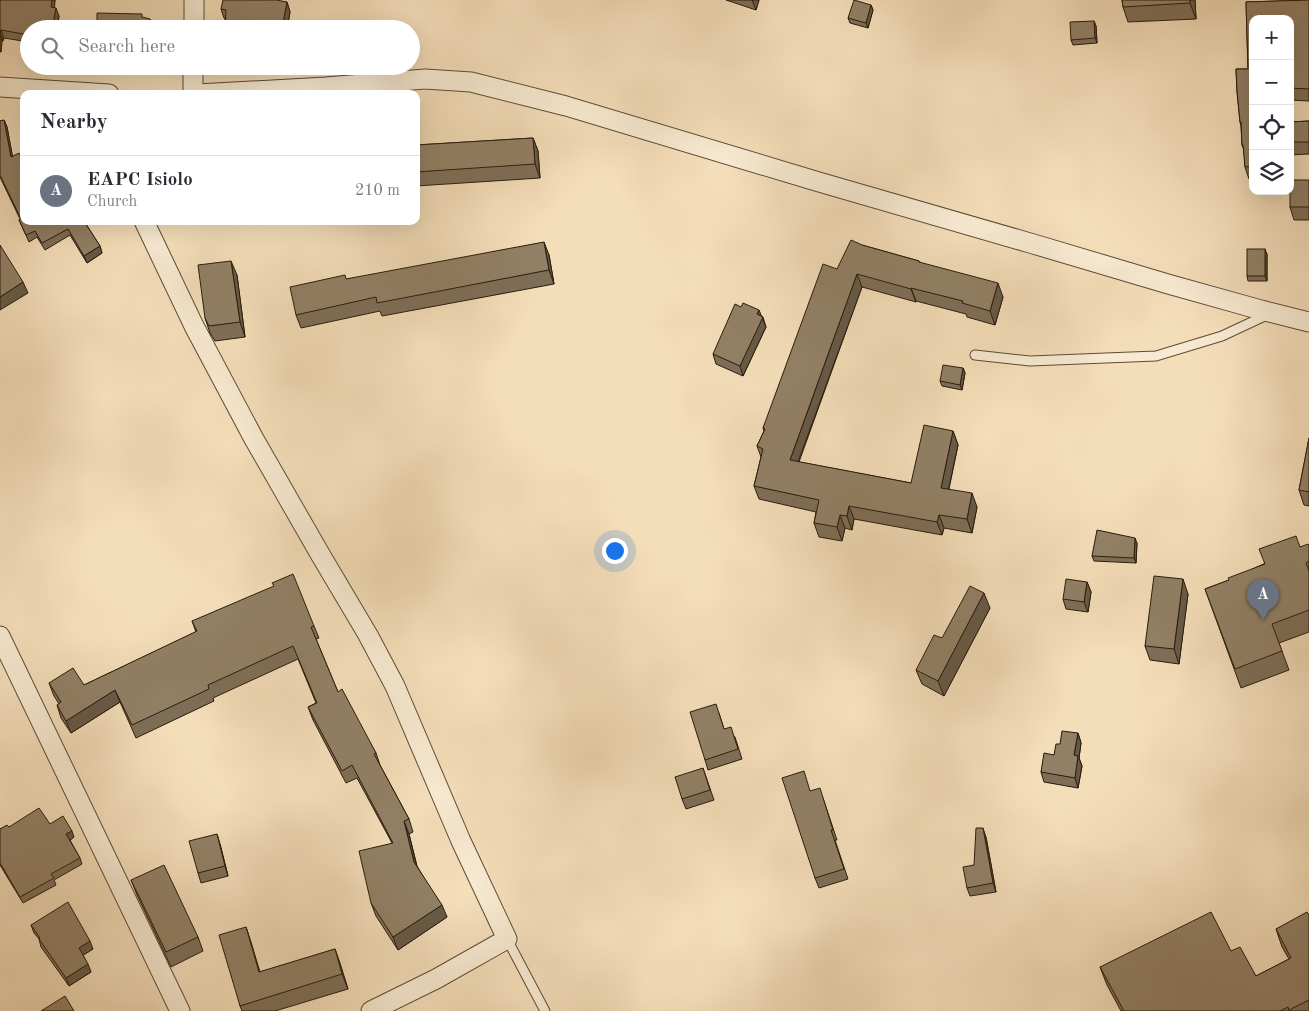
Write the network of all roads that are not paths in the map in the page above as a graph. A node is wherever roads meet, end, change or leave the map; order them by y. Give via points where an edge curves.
1 (194, 0) edge
2 (194, 20) edge
3 (193, 75) edge
4 (0, 87) edge
5 (48, 90) edge
6 (193, 90) edge
7 (271, 90) edge
8 (146, 225) edge
9 (1273, 313) junction
10 (1309, 322) edge
11 (975, 355) dead end
12 (0, 636) edge
13 (507, 939) junction
14 (180, 1011) edge
15 (372, 1011) edge
16 (545, 1011) edge

1 - 2 street
3 - 6 street
4 - 5 street
7 - 9 street via 425,79 470,82 566,106
8 - 13 street via 194,326 254,439 390,678
9 - 10 street
9 - 11 lane via 1222,336 1156,356 1030,361
12 - 14 street
13 - 15 street
13 - 16 lane

